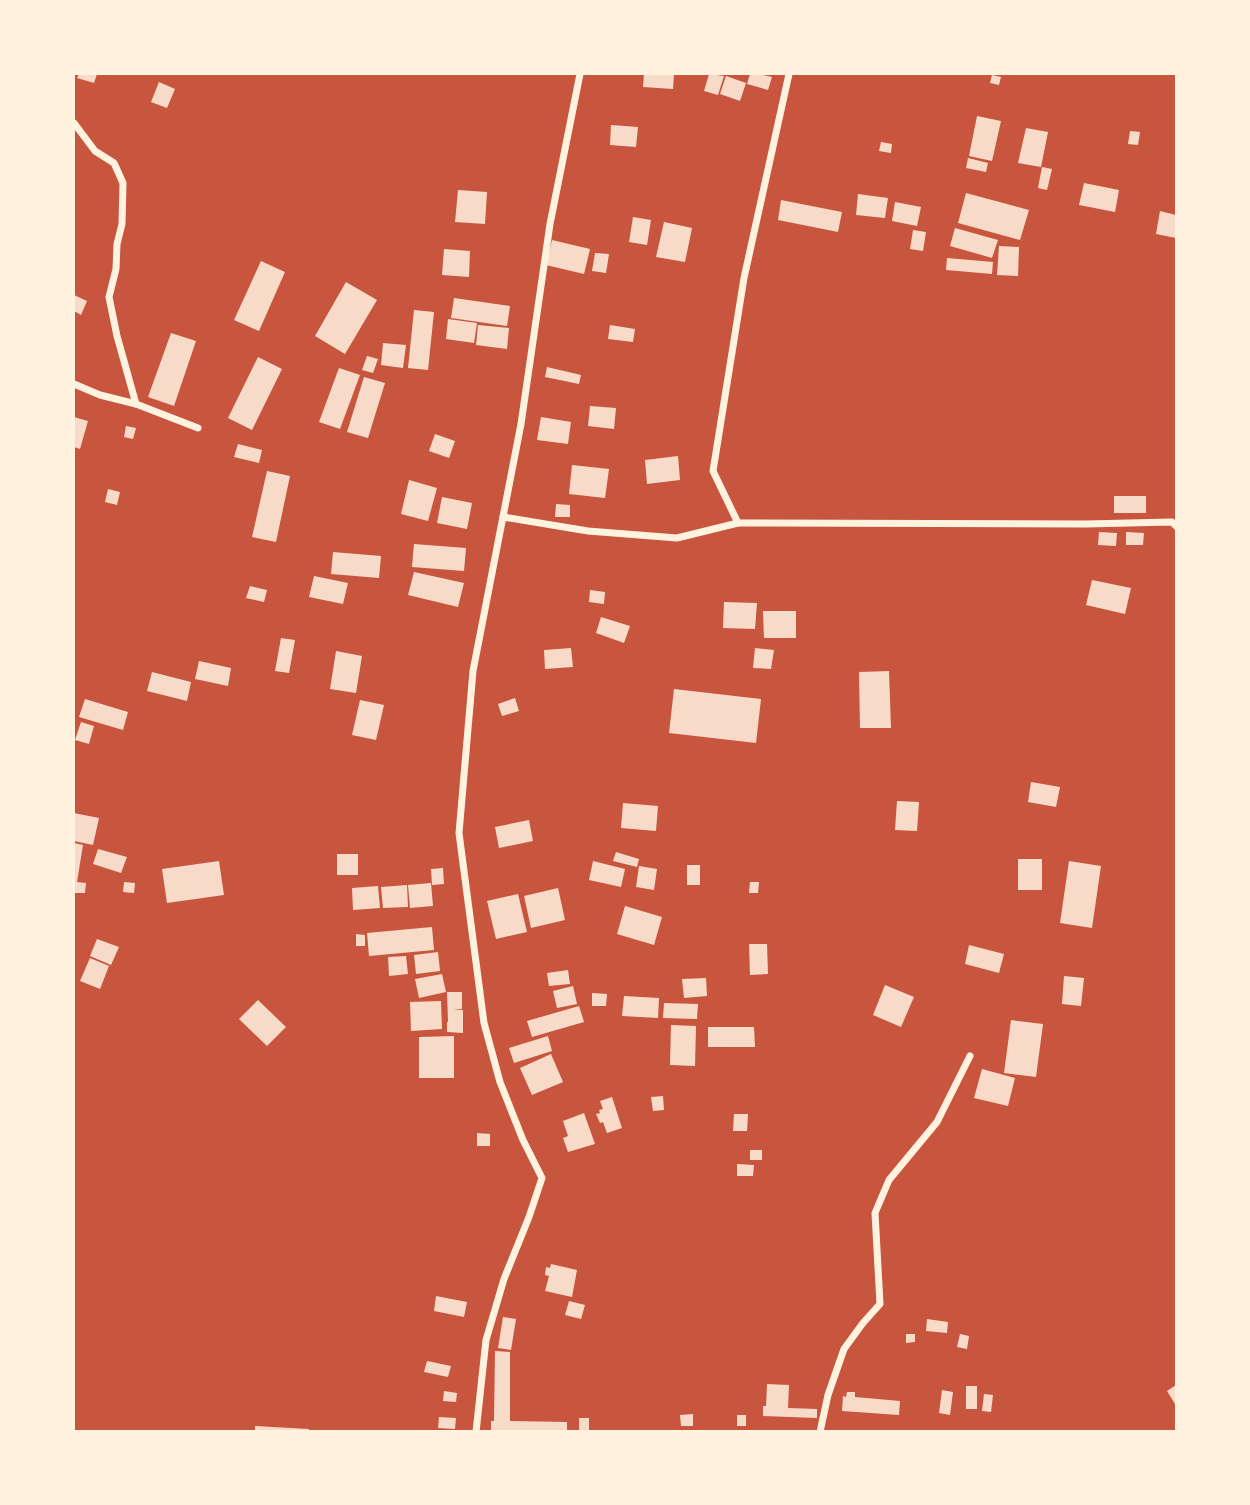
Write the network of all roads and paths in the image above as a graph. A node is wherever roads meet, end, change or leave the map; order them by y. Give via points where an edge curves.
1 (580, 74) edge
2 (789, 74) edge
3 (74, 123) edge
4 (74, 384) edge
5 (136, 404) junction
6 (198, 428) dead end
7 (503, 517) junction
8 (738, 523) junction
9 (1177, 526) edge
10 (970, 1056) dead end
11 (476, 1432) edge
12 (820, 1432) edge

1 - 7 street
2 - 8 street via 744,278 713,471
3 - 5 street via 95,151 114,163 123,183 122,224 109,297
4 - 5 street
5 - 6 street
7 - 8 street via 588,531 677,538
7 - 11 street via 473,671 459,833 484,1023 500,1082 542,1178 486,1340
8 - 9 street via 1172,522
10 - 12 street via 937,1122 889,1180 874,1213 880,1304 844,1349

